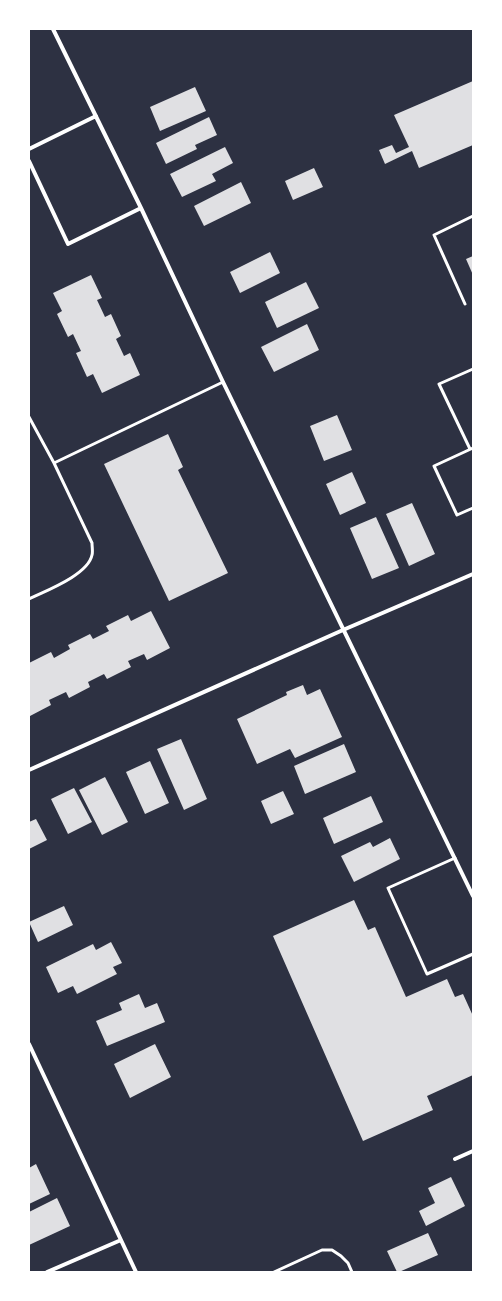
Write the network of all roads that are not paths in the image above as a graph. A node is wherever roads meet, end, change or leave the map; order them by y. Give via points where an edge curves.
1 (53, 29) edge
2 (96, 116) junction
3 (29, 149) edge
4 (29, 160) edge
5 (141, 208) junction
6 (473, 216) edge
7 (465, 304) dead end
8 (473, 369) edge
9 (224, 382) junction
10 (29, 417) edge
11 (471, 448) edge
12 (54, 463) junction
13 (473, 508) edge
14 (473, 574) edge
15 (29, 599) edge
16 (343, 630) junction
17 (29, 770) edge
18 (455, 858) junction
19 (473, 896) edge
20 (473, 954) edge
21 (29, 1044) edge
22 (473, 1151) edge
23 (455, 1159) dead end
24 (121, 1240) junction
25 (47, 1272) edge
26 (136, 1272) edge
27 (274, 1272) edge
28 (352, 1272) edge

1 - 2 street
2 - 3 street
2 - 5 street
4 - 5 street via 68,244
5 - 9 street
6 - 7 lane via 434,235
8 - 11 lane via 439,384
9 - 12 lane
9 - 16 street
10 - 12 lane
11 - 13 lane via 434,466 457,515
12 - 15 lane via 92,543 92,556 75,576
14 - 16 street
16 - 17 street
16 - 18 street
18 - 19 street
18 - 20 lane via 388,888 427,974
21 - 24 street
22 - 23 street
24 - 25 street
24 - 26 street
27 - 28 lane via 322,1250 332,1250 341,1256

